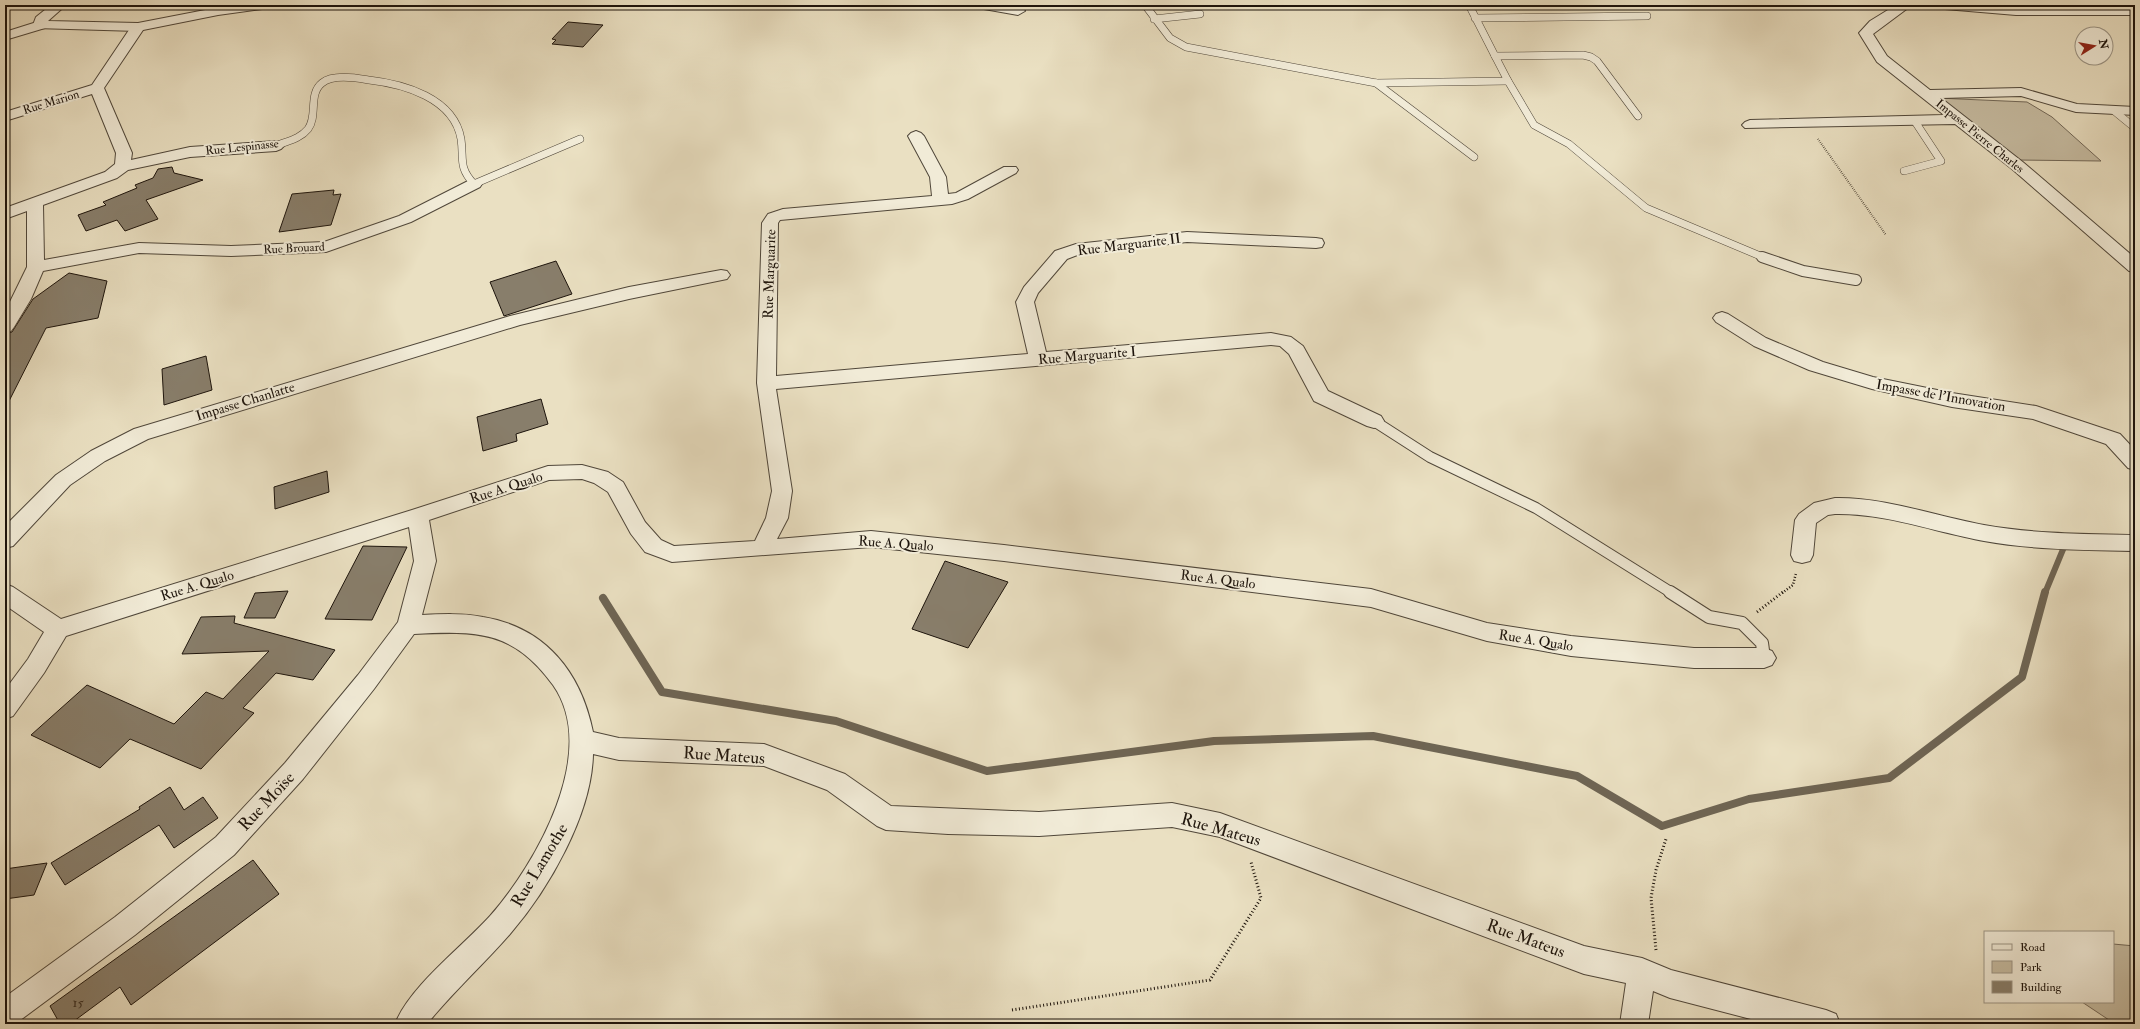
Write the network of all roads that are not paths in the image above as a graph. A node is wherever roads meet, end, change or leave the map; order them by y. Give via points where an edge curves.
1 (59, 5) edge
2 (262, 5) edge
3 (984, 5) edge
4 (1145, 5) edge
5 (1469, 5) edge
6 (1905, 5) edge
7 (1945, 5) edge
8 (220, 8) edge
9 (1018, 11) dead end
10 (2135, 11) edge
11 (1200, 14) dead end
12 (1647, 16) dead end
13 (1475, 18) junction
14 (1154, 19) junction
15 (40, 25) junction
16 (138, 27) junction
17 (5, 36) edge
18 (1495, 56) junction
19 (1508, 81) junction
20 (1376, 83) junction
21 (97, 88) junction
22 (1927, 94) junction
23 (2113, 110) junction
24 (2135, 111) edge
25 (5, 116) edge
26 (1638, 116) dead end
27 (1960, 119) junction
28 (1914, 120) junction
29 (1750, 125) dead end
30 (2135, 128) edge
31 (916, 136) dead end
32 (580, 139) dead end
33 (276, 146) joint
34 (1474, 157) dead end
35 (123, 166) junction
36 (1010, 170) dead end
37 (1904, 171) dead end
38 (474, 184) junction
39 (942, 200) junction
40 (35, 202) junction
41 (5, 214) edge
42 (1316, 243) dead end
43 (2114, 250) junction
44 (2135, 251) edge
45 (36, 267) junction
46 (2135, 267) edge
47 (721, 275) dead end
48 (1856, 280) dead end
49 (1722, 318) dead end
50 (5, 327) edge
51 (1038, 359) junction
52 (766, 382) junction
53 (1374, 421) joint
54 (2135, 463) edge
55 (418, 516) junction
56 (5, 540) edge
57 (2135, 543) edge
58 (762, 547) junction
59 (1802, 555) road end
60 (5, 594) edge
61 (408, 625) junction
62 (58, 629) junction
63 (1764, 658) joint
64 (5, 709) edge
65 (581, 740) junction
66 (1650, 975) junction
67 (5, 1014) edge
68 (409, 1024) edge
69 (1634, 1024) edge
70 (1826, 1024) edge

1 - 15 street via 41,20
2 - 8 street
3 - 9 street
4 - 14 lane
5 - 13 lane
6 - 22 street, Impasse Pierre Charles via 1875,24 1866,33 1882,59
7 - 10 street via 2069,12
8 - 16 street
11 - 14 lane
12 - 13 lane
13 - 18 lane
14 - 20 lane via 1170,38 1186,47
15 - 16 street
15 - 17 street
16 - 21 street
18 - 19 lane
18 - 26 lane via 1592,57
19 - 20 lane
19 - 48 lane via 1534,125 1569,144 1646,208 1776,264
20 - 34 lane
21 - 25 street, Rue Marion
21 - 35 street via 124,153
22 - 23 street via 2021,92 2076,108
22 - 27 street, Impasse Pierre Charles
23 - 24 street
23 - 30 lane
27 - 28 street
27 - 43 street, Impasse Pierre Charles
28 - 29 street
28 - 37 lane via 1941,161
31 - 39 street via 938,177
32 - 38 lane, Rue Brouard
33 - 35 street, Rue Lespinasse via 190,152
33 - 38 lane, Rue Lespinasse via 302,135 314,120 314,91 324,82 358,78 410,88 426,95 439,106 458,128 462,147 461,168 465,177
35 - 40 street via 111,175
36 - 39 street, Rue Marguarite via 962,196
38 - 45 street, Rue Brouard via 405,219 326,247 231,251 139,248
39 - 52 street, Rue Marguarite via 783,214 774,217 770,223
40 - 41 street
40 - 45 street
42 - 51 street, Rue Marguarite II via 1187,237 1110,244 1076,249 1061,255 1030,291 1025,302
43 - 44 street
43 - 46 street, Impasse Pierre Charles
45 - 50 street via 22,299
47 - 56 street, Impasse Chanlatte via 629,293 516,320 141,434 98,456 63,480
49 - 54 street, Impasse de l'Innovation via 1760,342 1816,366 1872,383 1952,400 2036,413 2113,439
51 - 52 street, Rue Marguarite I
51 - 53 street, Rue Marguarite I via 1271,339 1286,341 1296,350 1321,396
52 - 58 street, Rue Marguarite via 782,491 777,518
53 - 63 lane via 1430,457 1536,508 1709,617 1742,623 1762,642
55 - 58 street, Rue A. Qualo via 548,473 582,472 601,477 616,487 638,528 653,546 672,554
55 - 61 street, Rue Moïse via 425,561
55 - 62 street, Rue A. Qualo
57 - 59 street via 2041,541 1841,506 1820,508 1806,520
58 - 63 street, Rue A. Qualo via 870,539 996,552 1371,598 1487,632 1571,646 1694,658
60 - 62 street
61 - 65 street, Rue Lamothe via 469,623 504,631 525,640 563,680 576,707
61 - 67 street, Rue Moïse via 294,771 225,846 125,926
62 - 64 street via 36,666
65 - 66 street, Rue Mateus via 620,749 764,755 836,782 886,818 1039,824 1172,814 1220,825 1584,960
65 - 68 street, Rue Lamothe via 578,770 567,817 536,876 506,918 440,986
66 - 69 street
66 - 70 street, Rue Mateus via 1670,984

